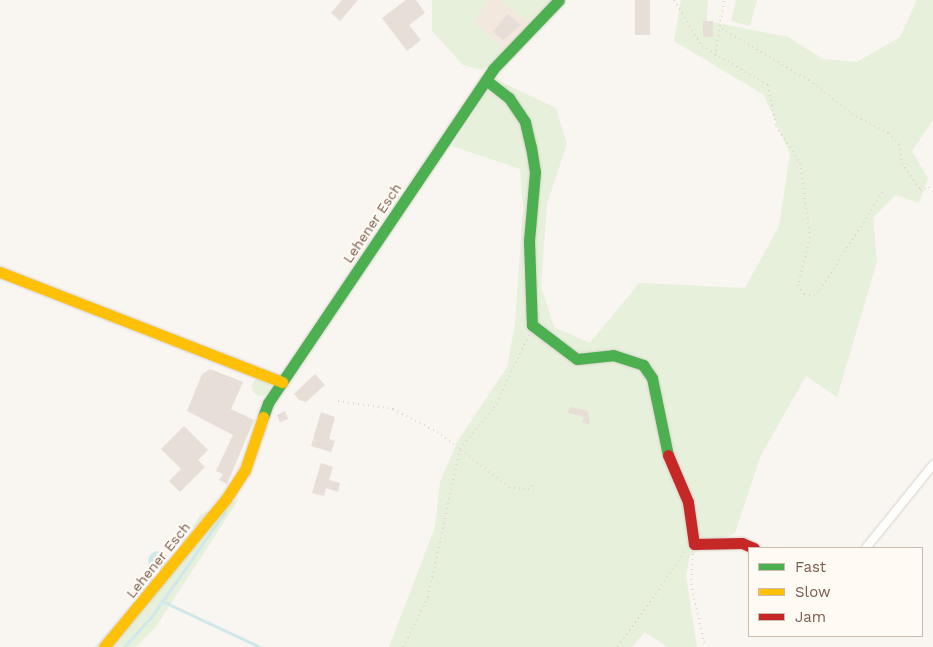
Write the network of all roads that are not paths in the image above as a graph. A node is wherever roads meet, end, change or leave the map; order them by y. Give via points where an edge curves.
1 (559, 0) edge
2 (486, 80) junction
3 (0, 272) edge
4 (282, 382) junction
5 (933, 465) edge
6 (752, 547) edge
7 (867, 547) edge
8 (104, 647) edge

1 - 2 street, Lehener Esch
2 - 4 street, Lehener Esch
2 - 6 street via 509,98 525,122 531,147 535,172 529,241 532,325 577,359 613,355 643,365 652,378 669,462 688,502 694,544 742,542
3 - 4 street
4 - 8 street, Lehener Esch via 268,403 237,483 164,579
5 - 7 street

